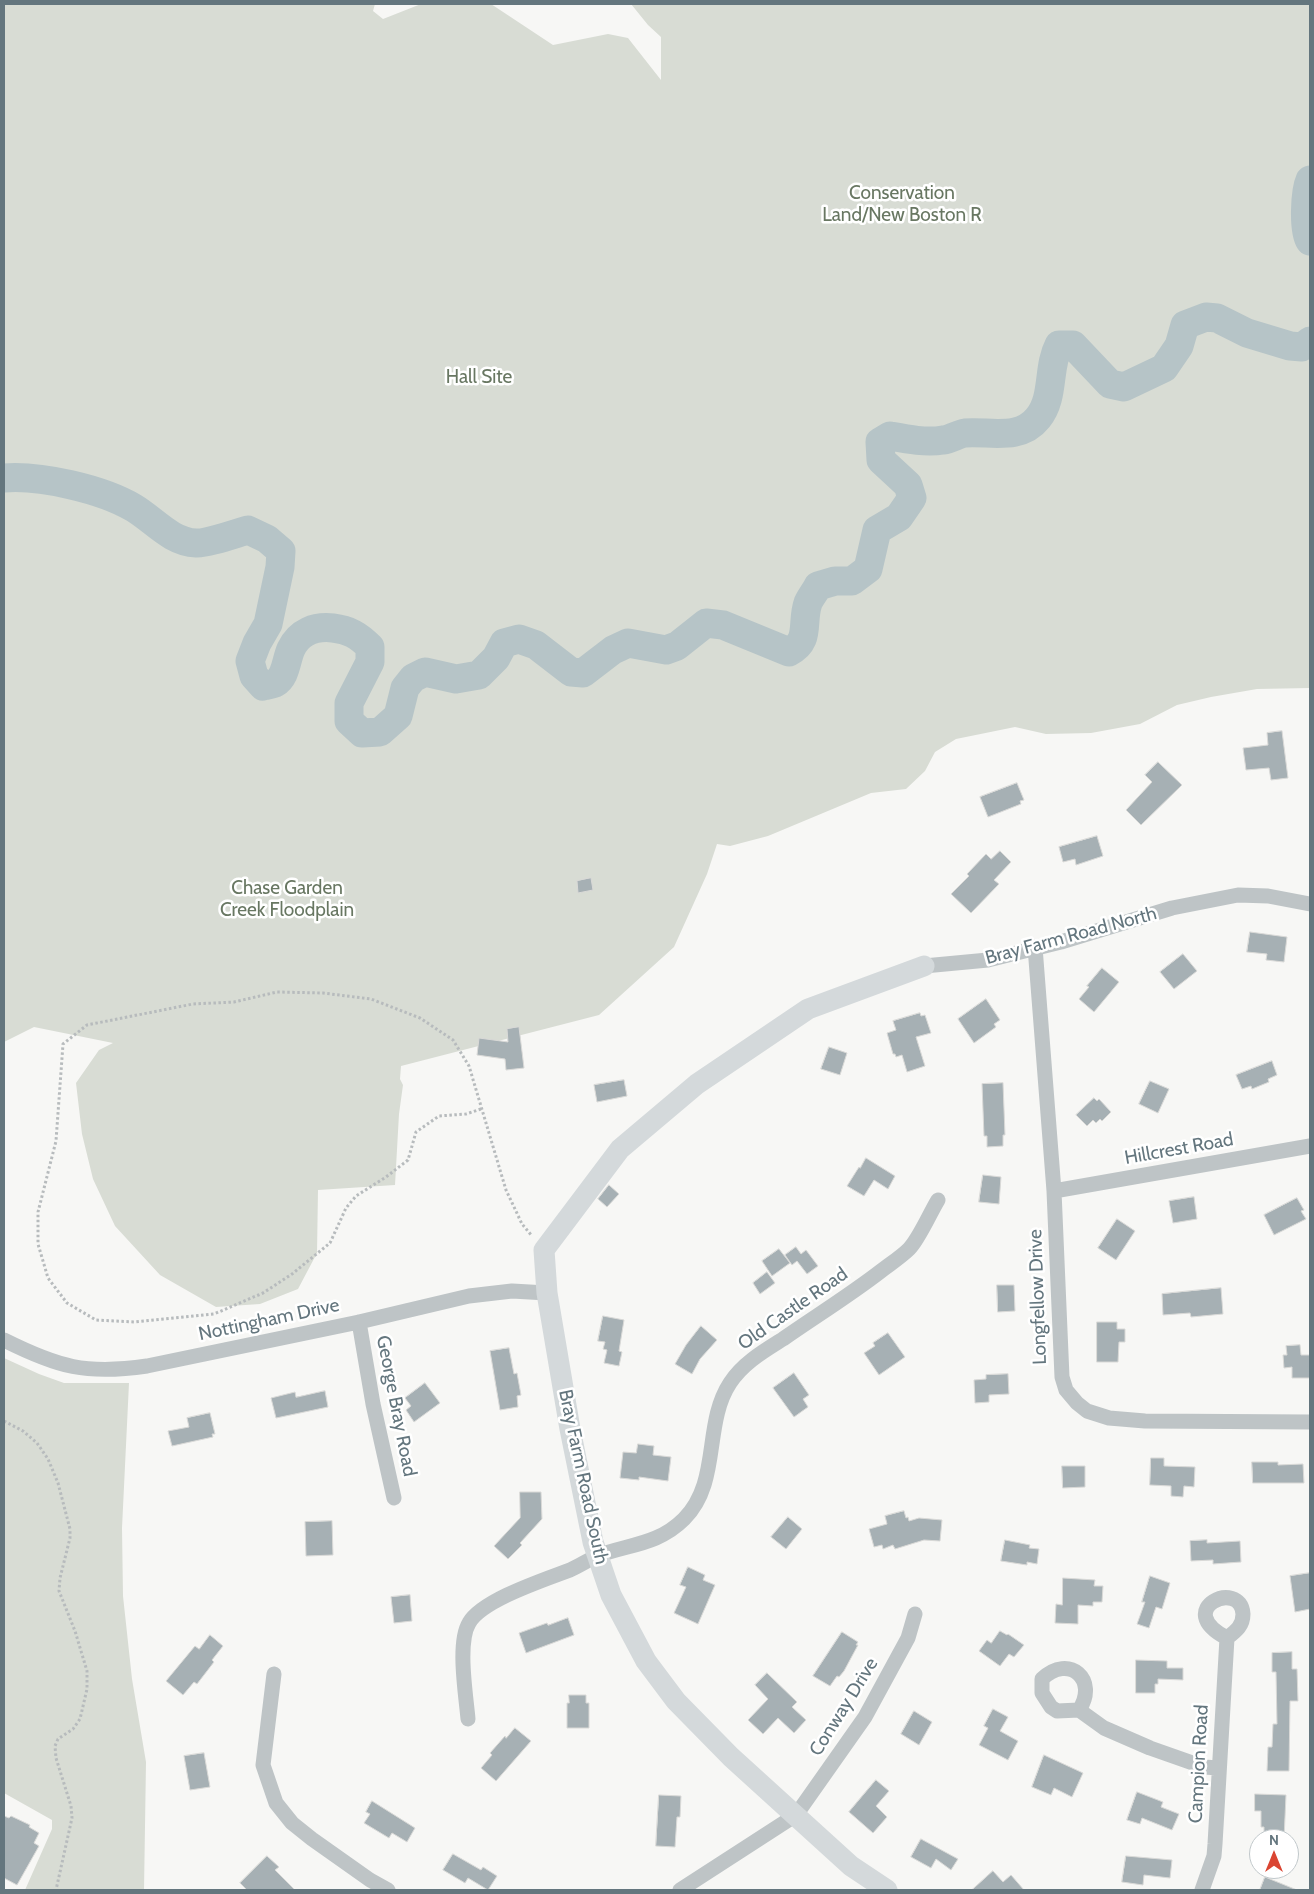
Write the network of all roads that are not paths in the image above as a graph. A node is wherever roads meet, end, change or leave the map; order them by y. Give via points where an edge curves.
1 (1310, 904) edge
2 (1034, 947) junction
3 (924, 966) joint
4 (1310, 1146) edge
5 (1054, 1191) junction
6 (938, 1200) dead end
7 (544, 1250) joint
8 (547, 1293) junction
9 (360, 1322) junction
10 (4, 1340) edge
11 (1310, 1422) edge
12 (394, 1498) dead end
13 (597, 1556) junction
14 (915, 1614) dead end
15 (1227, 1638) dead end
16 (274, 1674) dead end
17 (1078, 1710) dead end
18 (468, 1719) dead end
19 (1219, 1768) junction
20 (796, 1815) junction
21 (367, 1885) edge
22 (388, 1890) edge
23 (680, 1890) edge
24 (887, 1890) edge
25 (1202, 1890) edge

1 - 2 street, Bray Farm Road North via 1268,896 1238,895 1172,908 1061,942
2 - 3 street, Bray Farm Road North via 988,960
2 - 5 street, Longfellow Drive
3 - 7 street, Bray Farm Road North via 808,1009 697,1084 620,1149
4 - 5 street, Hillcrest Road
5 - 11 street, Longfellow Drive via 1062,1377 1066,1390 1077,1403 1087,1411 1121,1420
6 - 13 street, Old Castle Road via 909,1249 862,1286 755,1357 730,1382 715,1425 704,1488 684,1519 667,1533 644,1544
7 - 8 street, Bray Farm Road South
8 - 9 street, Nottingham Drive via 512,1291 469,1296
8 - 13 street, Bray Farm Road South via 570,1429
9 - 10 street, Nottingham Drive via 120,1370 85,1370 65,1366
9 - 12 street, George Bray Road via 372,1404
13 - 18 street, Old Castle Road via 498,1600 469,1623 463,1642
13 - 20 street, Bray Farm Road South via 611,1595 646,1661 676,1701
14 - 20 street, Conway Drive via 908,1638 865,1717
15 - 19 street, Campion Road
16 - 21 street via 263,1765 276,1803 292,1823
17 - 19 street via 1104,1728 1150,1748 1204,1767
19 - 25 street, Campion Road via 1214,1856
20 - 23 street
20 - 24 street, Bray Farm Road South via 850,1866
21 - 22 street

